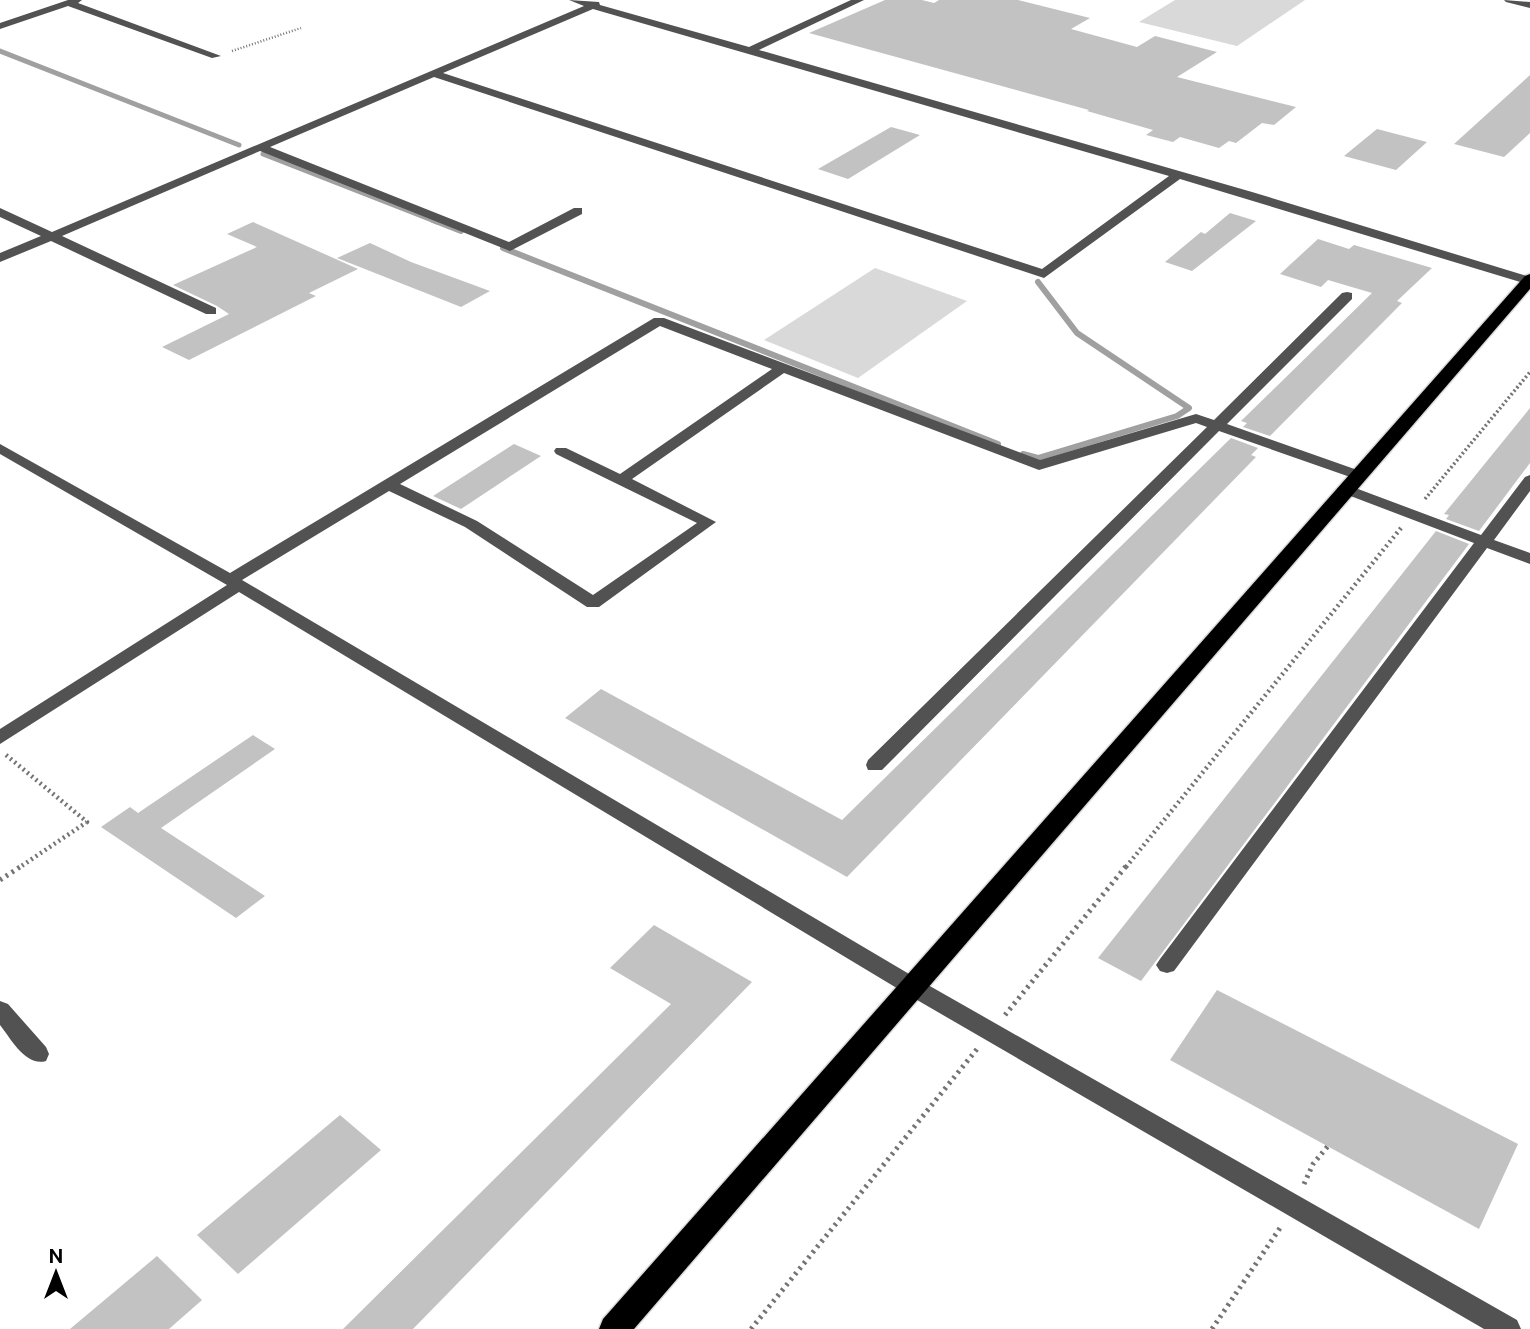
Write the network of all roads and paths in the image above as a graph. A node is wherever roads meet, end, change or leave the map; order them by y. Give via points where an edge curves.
1 (574, 0) edge
2 (605, 0) edge
3 (859, 0) edge
4 (1509, 0) edge
5 (73, 1) edge
6 (1530, 5) edge
7 (592, 6) junction
8 (0, 26) edge
9 (301, 28) dead end
10 (751, 50) junction
11 (216, 56) joint
12 (435, 74) junction
13 (259, 147) junction
14 (1176, 176) junction
15 (578, 211) dead end
16 (0, 212) edge
17 (52, 235) junction
18 (0, 258) edge
19 (1530, 280) edge
20 (1347, 296) dead end
21 (211, 311) dead end
22 (782, 368) junction
23 (1530, 372) edge
24 (1215, 425) junction
25 (0, 447) edge
26 (561, 451) dead end
27 (621, 480) junction
28 (1530, 480) edge
29 (1352, 482) junction
30 (387, 484) junction
31 (1413, 514) junction
32 (1484, 541) junction
33 (1530, 559) edge
34 (234, 583) junction
35 (0, 738) edge
36 (0, 750) edge
37 (875, 765) dead end
38 (0, 880) edge
39 (1167, 965) dead end
40 (913, 987) junction
41 (0, 1010) edge
42 (991, 1032) junction
43 (37, 1054) dead end
44 (1328, 1146) dead end
45 (1294, 1207) junction
46 (614, 1329) edge
47 (751, 1329) edge
48 (1212, 1329) edge
49 (1508, 1329) edge

1 - 7 street
2 - 7 street
3 - 10 street
4 - 6 street
5 - 8 street
5 - 11 street
7 - 10 street
7 - 12 street
9 - 11 path
10 - 14 street
12 - 13 street
12 - 14 street via 1044,275
13 - 15 street via 510,247
13 - 17 street
14 - 19 street
16 - 17 street
17 - 18 street
17 - 21 street
19 - 29 highway
20 - 24 street
22 - 24 street via 1040,465 1196,418
22 - 27 street
22 - 30 street via 659,321
23 - 31 path
24 - 29 street
24 - 37 street
25 - 34 street
26 - 27 street
27 - 30 street via 708,522 593,603 471,524
28 - 32 street
29 - 31 street
29 - 40 highway
30 - 34 street
31 - 32 street
31 - 42 path
32 - 33 street
32 - 39 street
34 - 35 street
34 - 40 street
36 - 38 path via 87,822
40 - 42 street
40 - 46 highway
41 - 43 street
42 - 45 street
42 - 47 path
44 - 45 path via 1313,1164
45 - 48 path
45 - 49 street

